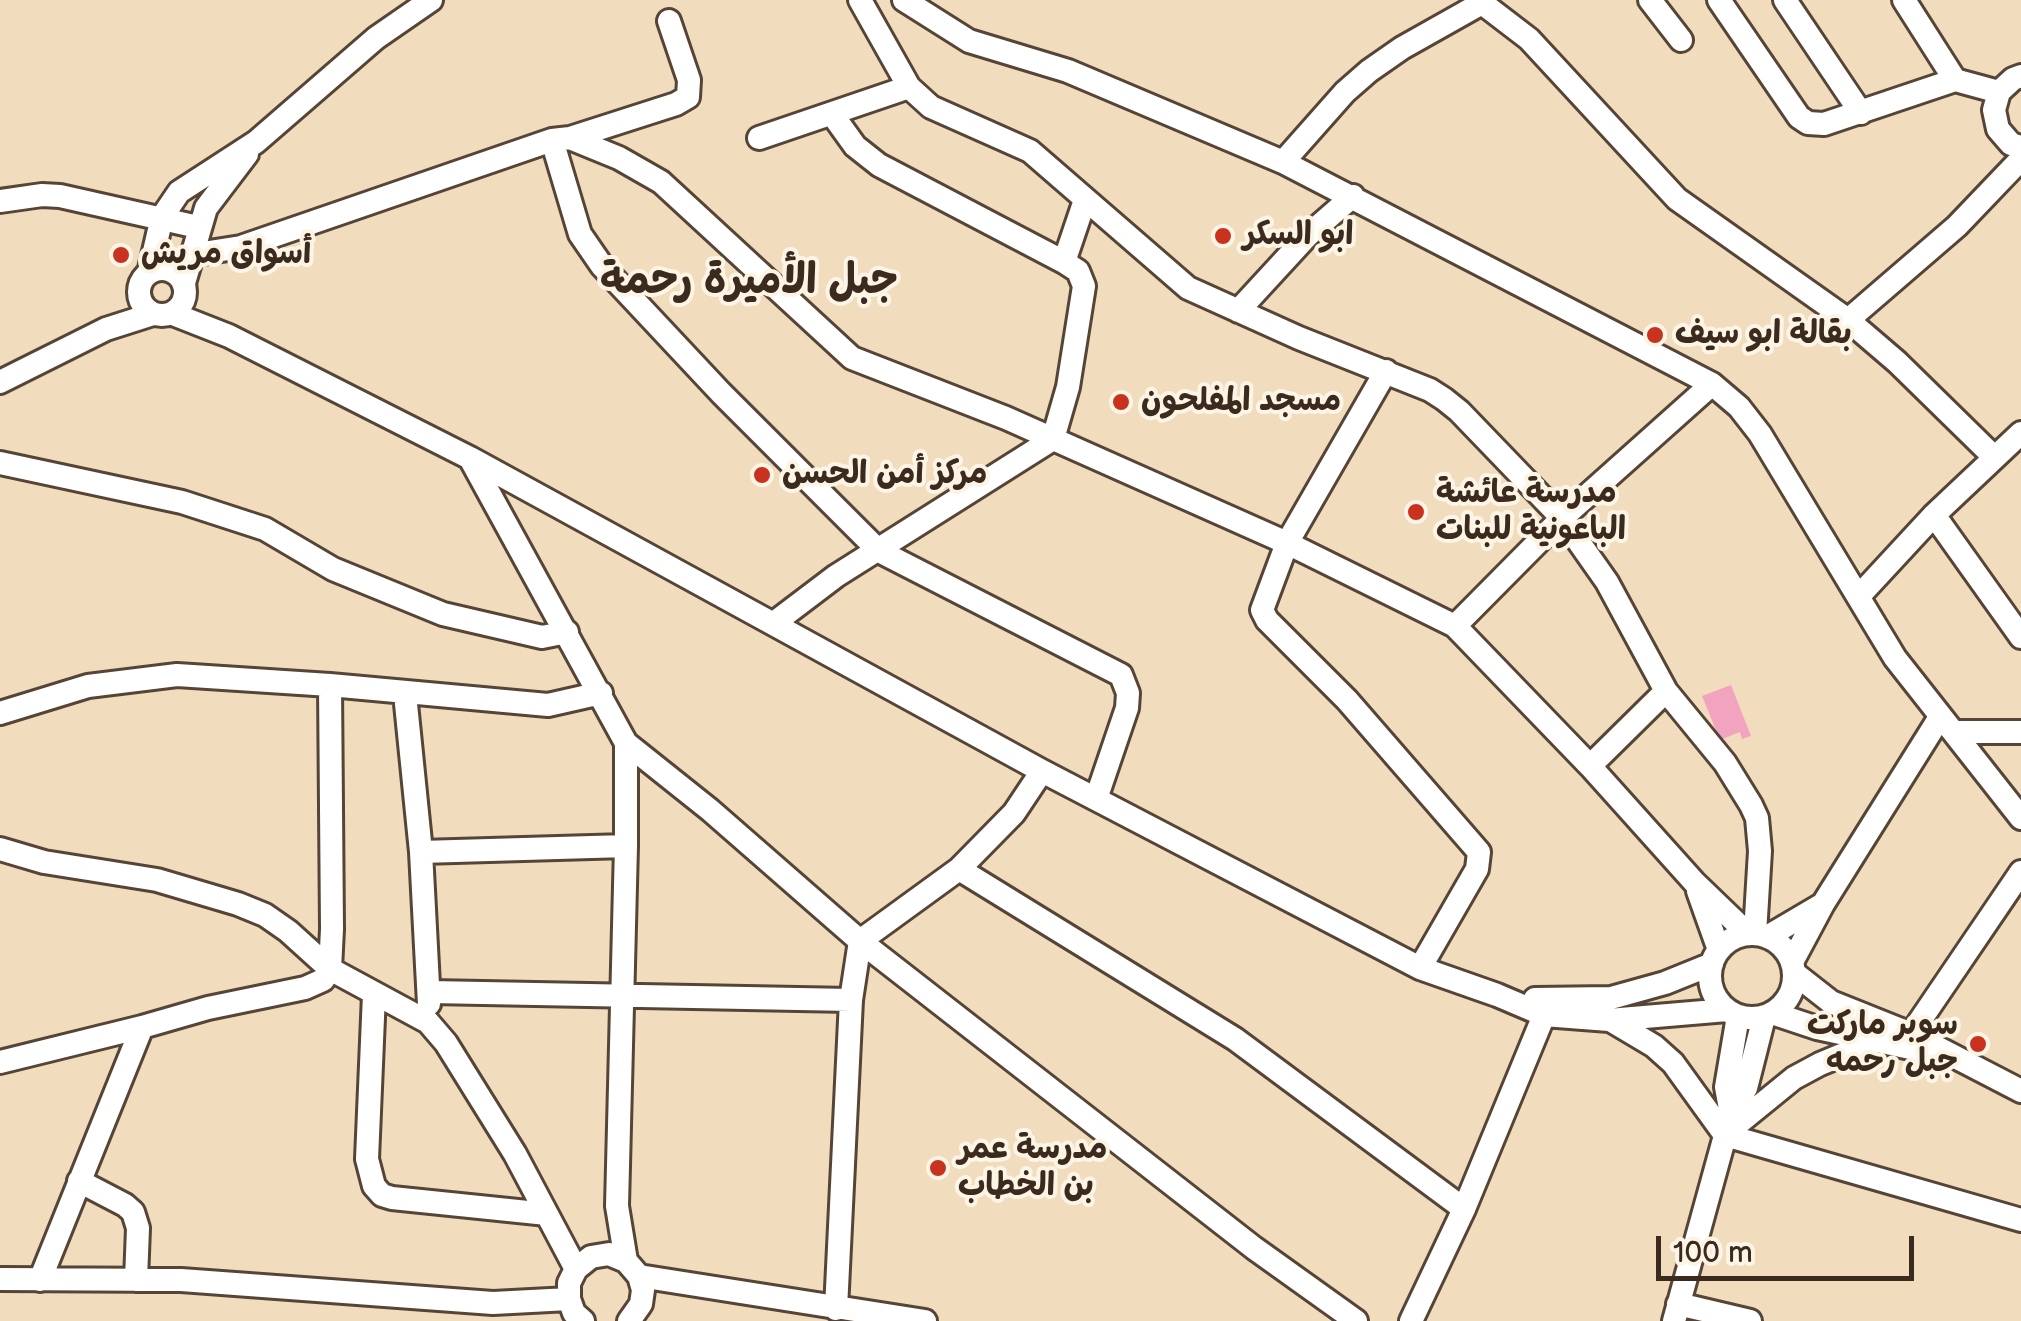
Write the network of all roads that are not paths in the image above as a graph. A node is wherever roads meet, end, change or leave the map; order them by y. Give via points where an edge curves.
1 (430, 0) edge
2 (860, 0) edge
3 (904, 0) edge
4 (1650, 0) edge
5 (1720, 0) edge
6 (1785, 0) edge
7 (1904, 0) edge
8 (669, 21) dead end
9 (1682, 40) dead end
10 (2021, 76) edge
11 (1956, 80) junction
12 (908, 87) junction
13 (1999, 92) junction
14 (1860, 112) junction
15 (832, 114) junction
16 (759, 138) dead end
17 (561, 139) junction
18 (256, 142) junction
19 (2021, 147) edge
20 (2021, 159) edge
21 (1283, 162) junction
22 (1353, 196) junction
23 (1086, 200) junction
24 (0, 202) edge
25 (162, 217) junction
26 (198, 226) junction
27 (190, 255) junction
28 (1064, 262) junction
29 (149, 273) junction
30 (167, 300) junction
31 (1238, 312) junction
32 (1848, 320) junction
33 (1386, 371) junction
34 (0, 382) edge
35 (1712, 384) junction
36 (2021, 433) edge
37 (1053, 439) junction
38 (1993, 456) junction
39 (470, 458) junction
40 (0, 462) edge
41 (1934, 515) junction
42 (1562, 518) junction
43 (1286, 543) junction
44 (880, 550) junction
45 (1859, 596) junction
46 (774, 622) junction
47 (1455, 626) junction
48 (566, 632) junction
49 (2021, 637) edge
50 (330, 685) junction
51 (1666, 690) junction
52 (405, 694) junction
53 (600, 694) junction
54 (0, 713) edge
55 (1947, 725) junction
56 (2021, 732) edge
57 (626, 744) junction
58 (1590, 766) junction
59 (1042, 771) junction
60 (1096, 799) junction
61 (2021, 818) edge
62 (626, 846) junction
63 (0, 849) edge
64 (420, 852) junction
65 (959, 870) junction
66 (2021, 872) edge
67 (1695, 883) junction
68 (1824, 904) junction
69 (1757, 935) junction
70 (860, 941) junction
71 (1716, 957) junction
72 (1420, 968) junction
73 (1793, 968) junction
74 (330, 970) junction
75 (430, 992) junction
76 (374, 994) junction
77 (623, 995) junction
78 (851, 1000) junction
79 (1547, 1007) junction
80 (1733, 1013) junction
81 (1768, 1015) junction
82 (1609, 1020) junction
83 (428, 1022) junction
84 (142, 1028) junction
85 (1911, 1034) junction
86 (1876, 1042) junction
87 (1952, 1055) junction
88 (0, 1062) edge
89 (2021, 1091) edge
90 (1728, 1125) junction
91 (79, 1181) junction
92 (616, 1206) junction
93 (1464, 1209) junction
94 (546, 1214) junction
95 (2021, 1220) edge
96 (583, 1263) junction
97 (633, 1268) junction
98 (0, 1279) edge
99 (40, 1280) junction
100 (136, 1280) junction
101 (569, 1299) junction
102 (836, 1309) junction
103 (516, 1312) edge
104 (1676, 1313) edge
105 (641, 1315) edge
106 (582, 1321) edge
107 (926, 1321) edge
108 (1356, 1321) edge
109 (1411, 1321) edge
110 (1750, 1321) edge

1 - 18 street
2 - 12 street
3 - 21 street via 968,41 1068,71
4 - 9 street
5 - 14 street via 1799,117 1814,125
6 - 14 street
7 - 11 street
8 - 17 street via 689,80 688,97
10 - 13 street
11 - 13 street
11 - 14 street
12 - 15 street
12 - 23 street via 930,106 1030,151
13 - 19 street via 1998,129
15 - 16 street
15 - 28 street via 867,158
17 - 27 street via 241,247
17 - 37 street via 619,158 661,182 852,358
17 - 44 street via 580,234 602,266
18 - 25 street via 179,192
18 - 26 street
20 - 32 street via 1958,226
21 - 22 street
21 - 32 street via 1369,71 1482,2 1540,50 1677,199
22 - 31 street
22 - 35 street
23 - 28 street
23 - 31 street via 1168,275
24 - 25 street via 60,196
25 - 26 street
25 - 29 street
26 - 27 street
27 - 30 street
28 - 37 street via 1084,286
29 - 30 street via 140,284
29 - 30 street via 168,270
30 - 34 street
30 - 39 street
31 - 33 street
32 - 38 street
33 - 42 street via 1459,411
33 - 43 street
35 - 42 street
35 - 45 street via 1760,434
36 - 38 street
37 - 43 street
37 - 44 street
38 - 41 street
39 - 46 street
39 - 48 street
40 - 48 street via 182,502 249,524 334,569 443,614 542,637
41 - 45 street
41 - 49 street
42 - 47 street
42 - 51 street via 1607,582
43 - 47 street
43 - 72 street via 1264,616 1347,700 1480,857
44 - 46 street
44 - 60 street via 1121,675 1127,708
45 - 55 street via 1895,658
46 - 59 street
47 - 58 street
48 - 53 street
50 - 52 street
50 - 54 street via 150,677 88,686
50 - 74 street
51 - 58 street
51 - 69 street via 1725,763 1757,818
52 - 53 street via 548,705
52 - 64 street
53 - 57 street
55 - 56 street
55 - 61 street
55 - 68 street
57 - 62 street
57 - 70 street
58 - 67 street
59 - 60 street
59 - 65 street
60 - 72 street
62 - 64 street
62 - 77 street
63 - 74 street via 157,880 238,904 288,931
64 - 75 street
65 - 70 street
65 - 93 street via 1235,1038
66 - 85 street
67 - 69 street
67 - 71 street
68 - 69 street
68 - 73 street
69 - 71 street via 1727,942
69 - 73 street via 1786,952
70 - 78 street
70 - 108 street
71 - 79 street via 1665,983
71 - 80 street via 1712,990
72 - 79 street
73 - 81 street via 1789,996
73 - 85 street via 1830,1002
74 - 76 street
74 - 84 street via 305,988
75 - 77 street
75 - 83 street
76 - 83 street
76 - 94 street via 367,1159 374,1186 392,1198
77 - 78 street
77 - 92 street
78 - 102 street
79 - 82 street
79 - 93 street
80 - 81 street
80 - 82 street
80 - 90 street
81 - 86 street
81 - 90 street
82 - 90 street via 1673,1063
83 - 94 street via 483,1101
84 - 88 street
84 - 91 street
85 - 87 street
86 - 87 street
86 - 90 street via 1794,1078
87 - 89 street
90 - 95 street
90 - 104 street
91 - 99 street
91 - 100 street via 132,1212 138,1228
92 - 96 street
92 - 97 street
93 - 109 street
94 - 96 street
96 - 97 street via 609,1254
96 - 101 street via 569,1283
97 - 102 street
97 - 105 street
98 - 99 street
99 - 100 street
100 - 103 street via 254,1284
101 - 103 street
101 - 106 street
102 - 107 street
104 - 110 street

